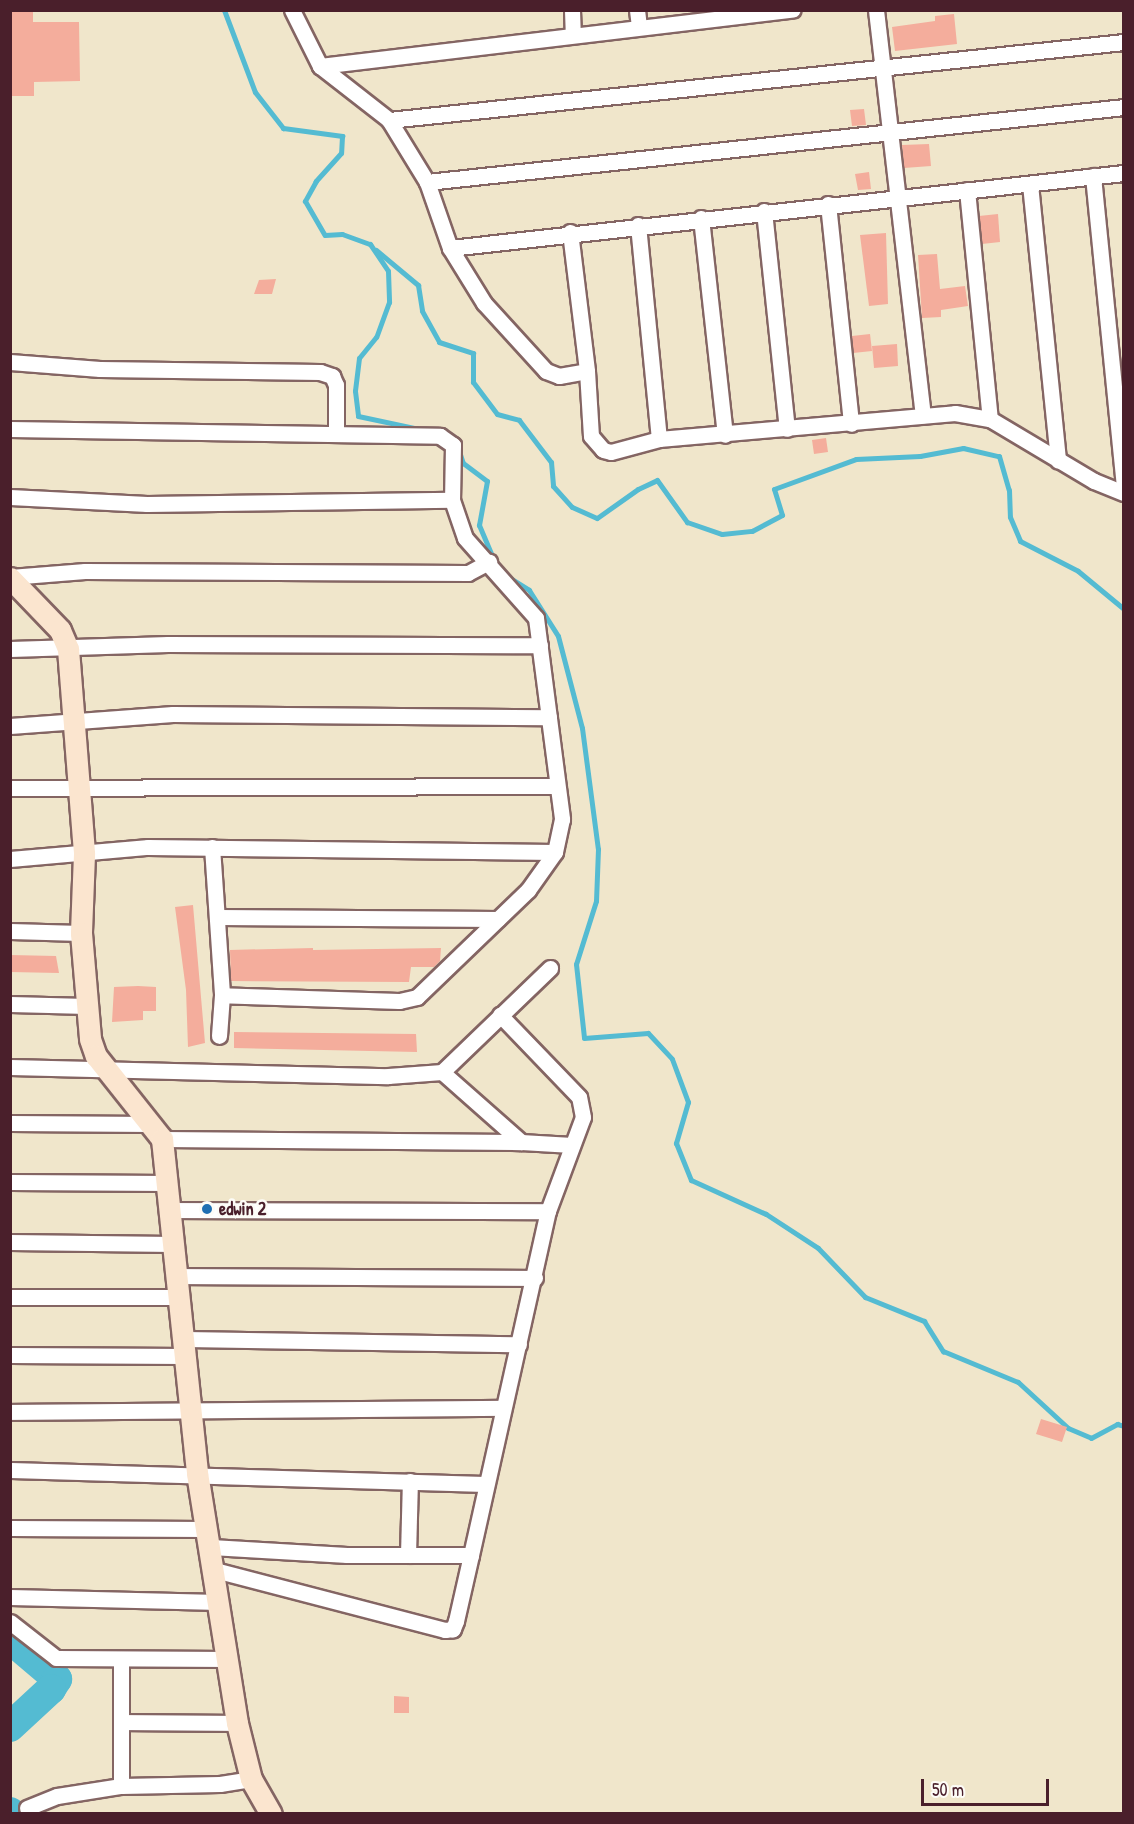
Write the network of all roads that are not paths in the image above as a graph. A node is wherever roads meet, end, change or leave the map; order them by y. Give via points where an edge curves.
1 (292, 10) edge
2 (572, 10) edge
3 (793, 10) edge
4 (876, 10) edge
5 (699, 16) edge
6 (638, 18) edge
7 (573, 35) junction
8 (1124, 42) edge
9 (320, 66) junction
10 (884, 68) junction
11 (1124, 107) edge
12 (390, 120) junction
13 (892, 132) junction
14 (1124, 173) edge
15 (1093, 176) junction
16 (427, 182) junction
17 (1030, 184) junction
18 (967, 190) junction
19 (899, 197) junction
20 (828, 204) junction
21 (764, 211) junction
22 (700, 218) junction
23 (638, 225) junction
24 (570, 232) junction
25 (450, 248) junction
26 (10, 362) edge
27 (588, 371) junction
28 (923, 415) junction
29 (990, 419) junction
30 (851, 424) junction
31 (10, 429) edge
32 (787, 429) junction
33 (336, 434) junction
34 (724, 435) junction
35 (659, 439) junction
36 (1058, 461) junction
37 (1124, 488) edge
38 (1124, 494) edge
39 (10, 497) edge
40 (452, 500) junction
41 (489, 562) junction
42 (10, 578) edge
43 (540, 645) junction
44 (10, 649) edge
45 (68, 649) junction
46 (549, 717) junction
47 (73, 724) junction
48 (10, 726) edge
49 (557, 786) junction
50 (77, 787) junction
51 (10, 788) edge
52 (212, 847) junction
53 (555, 852) junction
54 (84, 854) junction
55 (10, 859) edge
56 (218, 916) junction
57 (498, 919) junction
58 (10, 931) edge
59 (81, 933) junction
60 (550, 968) dead end
61 (222, 995) junction
62 (10, 1004) edge
63 (87, 1006) junction
64 (500, 1015) junction
65 (219, 1036) dead end
66 (104, 1066) junction
67 (10, 1067) edge
68 (442, 1072) junction
69 (10, 1123) edge
70 (157, 1131) junction
71 (521, 1142) junction
72 (572, 1145) junction
73 (10, 1182) edge
74 (168, 1183) junction
75 (170, 1209) junction
76 (548, 1211) junction
77 (10, 1242) edge
78 (173, 1244) junction
79 (535, 1278) junction
80 (178, 1286) junction
81 (10, 1297) edge
82 (519, 1344) junction
83 (186, 1347) junction
84 (10, 1355) edge
85 (504, 1408) junction
86 (192, 1411) junction
87 (10, 1412) edge
88 (10, 1470) edge
89 (196, 1473) junction
90 (410, 1481) junction
91 (486, 1484) junction
92 (10, 1528) edge
93 (208, 1538) junction
94 (408, 1555) junction
95 (471, 1555) junction
96 (214, 1570) junction
97 (10, 1597) edge
98 (219, 1602) junction
99 (10, 1622) edge
100 (229, 1659) junction
101 (121, 1660) junction
102 (123, 1722) junction
103 (237, 1723) junction
104 (251, 1779) junction
105 (120, 1786) junction
106 (27, 1808) dead end
107 (271, 1814) edge

1 - 9 street
2 - 7 street
3 - 5 street
4 - 10 street
5 - 6 street
6 - 7 street
7 - 9 street
8 - 10 street
9 - 12 street
10 - 12 street
10 - 13 street
11 - 13 street
12 - 16 street
13 - 16 street
13 - 19 street
14 - 15 street
15 - 17 street
15 - 37 street
16 - 25 street
17 - 18 street
17 - 36 street
18 - 19 street
18 - 29 street
19 - 20 street
19 - 28 street
20 - 21 street
20 - 30 street
21 - 22 street
21 - 32 street
22 - 23 street
22 - 34 street
23 - 24 street
23 - 35 street
24 - 25 street
24 - 27 street
25 - 27 street via 484,303 546,371 559,376
26 - 33 street via 100,369 314,370 332,376 336,385
27 - 35 street via 591,436 598,446 611,452
28 - 29 street via 955,413
28 - 30 street
29 - 36 street
30 - 32 street
31 - 33 street
32 - 34 street
33 - 40 street via 446,438 453,445
34 - 35 street
36 - 38 street
39 - 40 street via 147,504
40 - 41 street via 465,538
41 - 42 street via 468,573 85,571
41 - 43 street via 536,618
42 - 45 street via 60,630
43 - 45 street via 168,644
43 - 46 street
44 - 45 street
45 - 47 street
46 - 47 street via 173,714
46 - 49 street
47 - 48 street
47 - 50 street
49 - 50 street
49 - 53 street via 562,819
50 - 51 street
50 - 54 street
52 - 53 street
52 - 54 street via 148,847
52 - 56 street
53 - 57 street via 528,890
54 - 55 street
54 - 59 street
56 - 57 street
56 - 61 street
57 - 61 street via 417,998
58 - 59 street
59 - 63 street
60 - 64 street
61 - 65 street
62 - 63 street
63 - 66 street via 90,1039
64 - 68 street
64 - 72 street via 579,1097 583,1117
66 - 67 street
66 - 68 street via 388,1076
66 - 70 street
68 - 71 street
69 - 70 street
70 - 71 street
70 - 74 street
71 - 72 street
72 - 76 street
73 - 74 street
74 - 75 street
75 - 76 street
75 - 78 street
76 - 79 street
77 - 78 street
78 - 80 street
79 - 80 street
79 - 82 street
80 - 81 street
80 - 83 street
82 - 83 street
82 - 85 street
83 - 84 street
83 - 86 street
85 - 86 street
85 - 91 street
86 - 87 street
86 - 89 street
88 - 89 street
89 - 90 street
89 - 93 street
90 - 91 street
90 - 94 street
91 - 95 street
92 - 93 street
93 - 94 street
93 - 96 street
94 - 95 street
95 - 96 street via 456,1621 453,1629 445,1630
96 - 98 street
97 - 98 street
98 - 100 street
99 - 101 street via 56,1658
100 - 101 street
100 - 103 street
101 - 102 street
102 - 103 street
102 - 105 street
103 - 104 street
104 - 105 street via 220,1784
104 - 107 street
105 - 106 street via 57,1796

